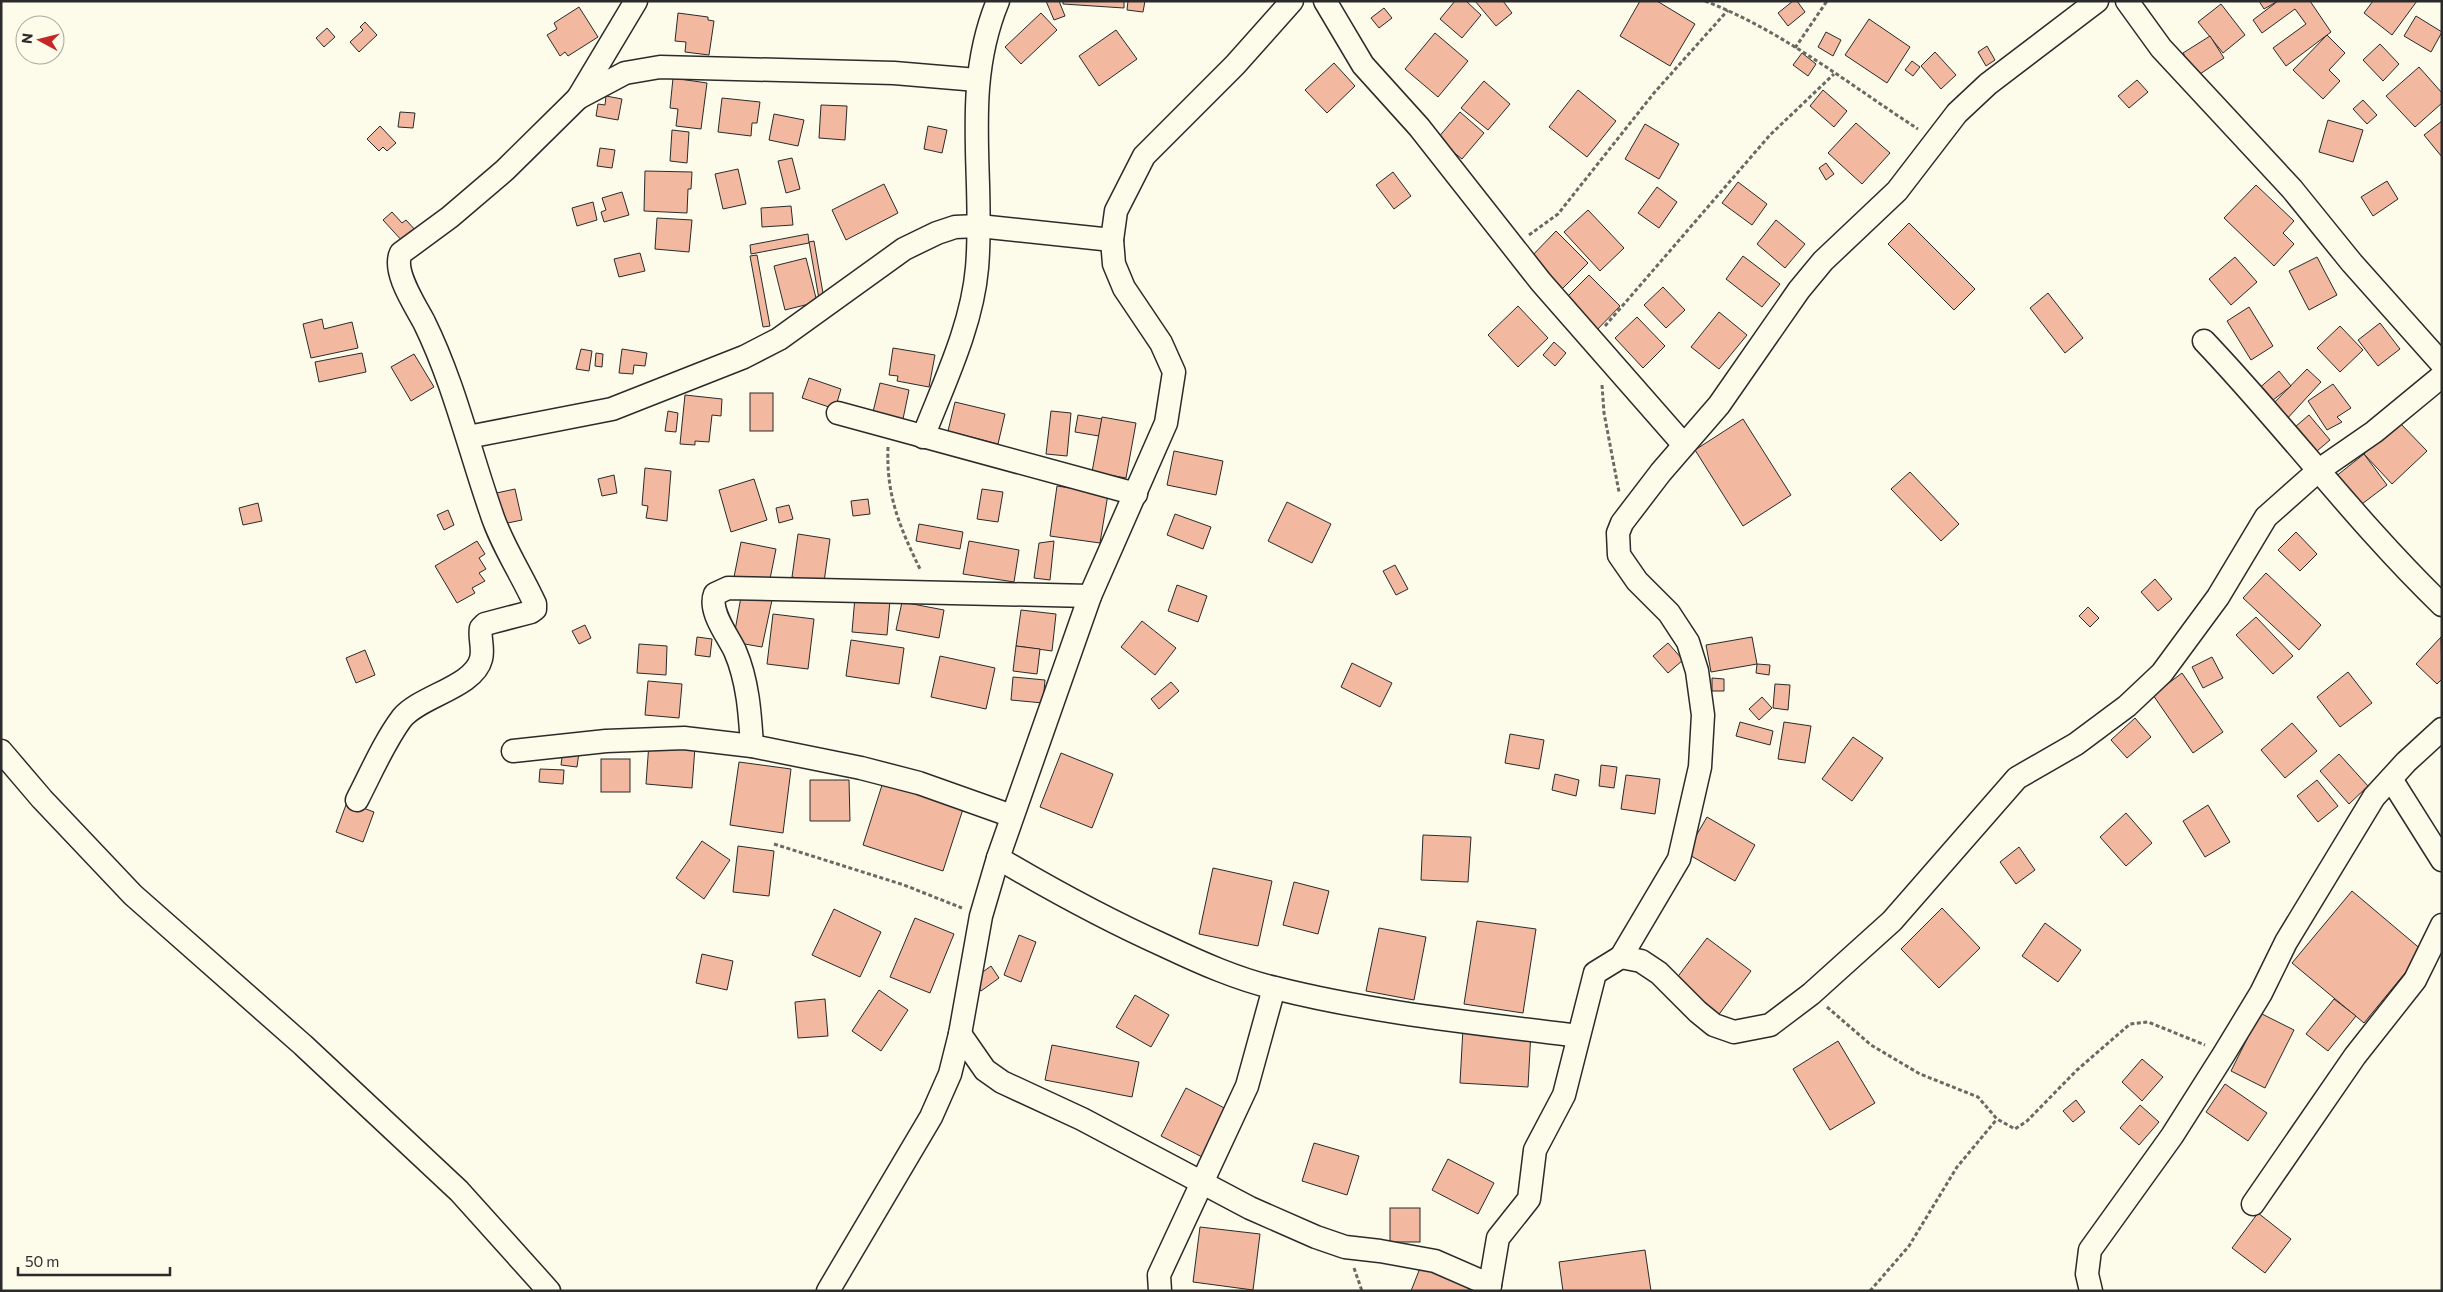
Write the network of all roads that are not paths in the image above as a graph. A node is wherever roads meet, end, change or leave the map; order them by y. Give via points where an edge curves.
1 (636, 1) edge
2 (998, 1) edge
3 (1292, 1) edge
4 (1325, 1) edge
5 (2097, 1) edge
6 (2127, 1) edge
7 (977, 80) junction
8 (578, 98) junction
9 (979, 226) junction
10 (1112, 240) junction
11 (2204, 341) dead end
12 (2442, 364) edge
13 (2442, 376) edge
14 (838, 413) dead end
15 (468, 437) junction
16 (923, 437) junction
17 (1684, 445) junction
18 (2319, 470) junction
19 (1136, 494) junction
20 (1090, 596) junction
21 (2442, 605) edge
22 (2442, 729) edge
23 (752, 746) junction
24 (1, 751) edge
25 (513, 751) dead end
26 (2391, 779) junction
27 (357, 800) dead end
28 (1012, 816) junction
29 (998, 858) junction
30 (2442, 860) edge
31 (2442, 925) edge
32 (1621, 957) junction
33 (1274, 988) junction
34 (960, 1034) junction
35 (1578, 1036) junction
36 (1203, 1182) junction
37 (2253, 1204) dead end
38 (1489, 1288) edge
39 (549, 1291) edge
40 (828, 1291) edge
41 (1160, 1291) edge
42 (2091, 1291) edge

1 - 8 street
2 - 7 street
3 - 10 street via 1236,65 1144,156 1116,211
4 - 17 street via 1363,65 1419,127 1596,347
5 - 17 street via 1988,84 1956,114 1897,191 1830,254 1805,283 1719,405
6 - 12 street via 2161,48 2292,189 2352,263
7 - 8 street via 894,73 660,67 625,73
7 - 9 street via 975,147
8 - 15 street via 505,170 401,253 398,259 401,275 433,340
9 - 10 street
9 - 15 street via 955,227 904,249 779,339 704,374 612,409
9 - 16 street via 977,269 965,324
10 - 19 street via 1114,264 1124,288 1161,343 1174,372 1166,423
11 - 18 street
13 - 18 street via 2374,432
14 - 16 street
15 - 27 street via 491,514 530,591 535,609 481,628 481,660 472,673 402,719
16 - 19 street
17 - 32 street via 1622,522 1618,533 1619,555 1637,581 1669,613 1688,642 1698,671 1703,715 1700,767 1679,859
18 - 21 street via 2361,521
18 - 32 street via 2266,517 2218,597 2162,673 2127,706 2076,744 2017,778 1892,920 1811,994 1770,1025 1734,1032 1714,1025 1653,969 1641,961
19 - 20 street
20 - 23 street via 728,588 715,594 714,604 736,653 749,698
20 - 28 street
22 - 26 street
23 - 25 street via 684,738 606,740
23 - 28 street via 919,783
24 - 39 street via 133,895 303,1045 459,1191
26 - 30 street
26 - 42 street via 2356,824 2286,942 2261,993 2172,1136 2090,1250 2086,1274
28 - 29 street
29 - 33 street via 1072,901 1216,970
29 - 34 street via 981,916
31 - 37 street via 2415,980 2355,1056
32 - 35 street via 1596,973
33 - 35 street via 1384,1008
33 - 36 street via 1247,1086
34 - 36 street via 985,1070 1002,1082 1082,1119
34 - 40 street via 950,1074 931,1117
35 - 38 street via 1564,1095 1535,1150 1529,1199 1498,1238
36 - 38 street via 1250,1208 1316,1237 1346,1247 1436,1261
36 - 41 street via 1159,1275

